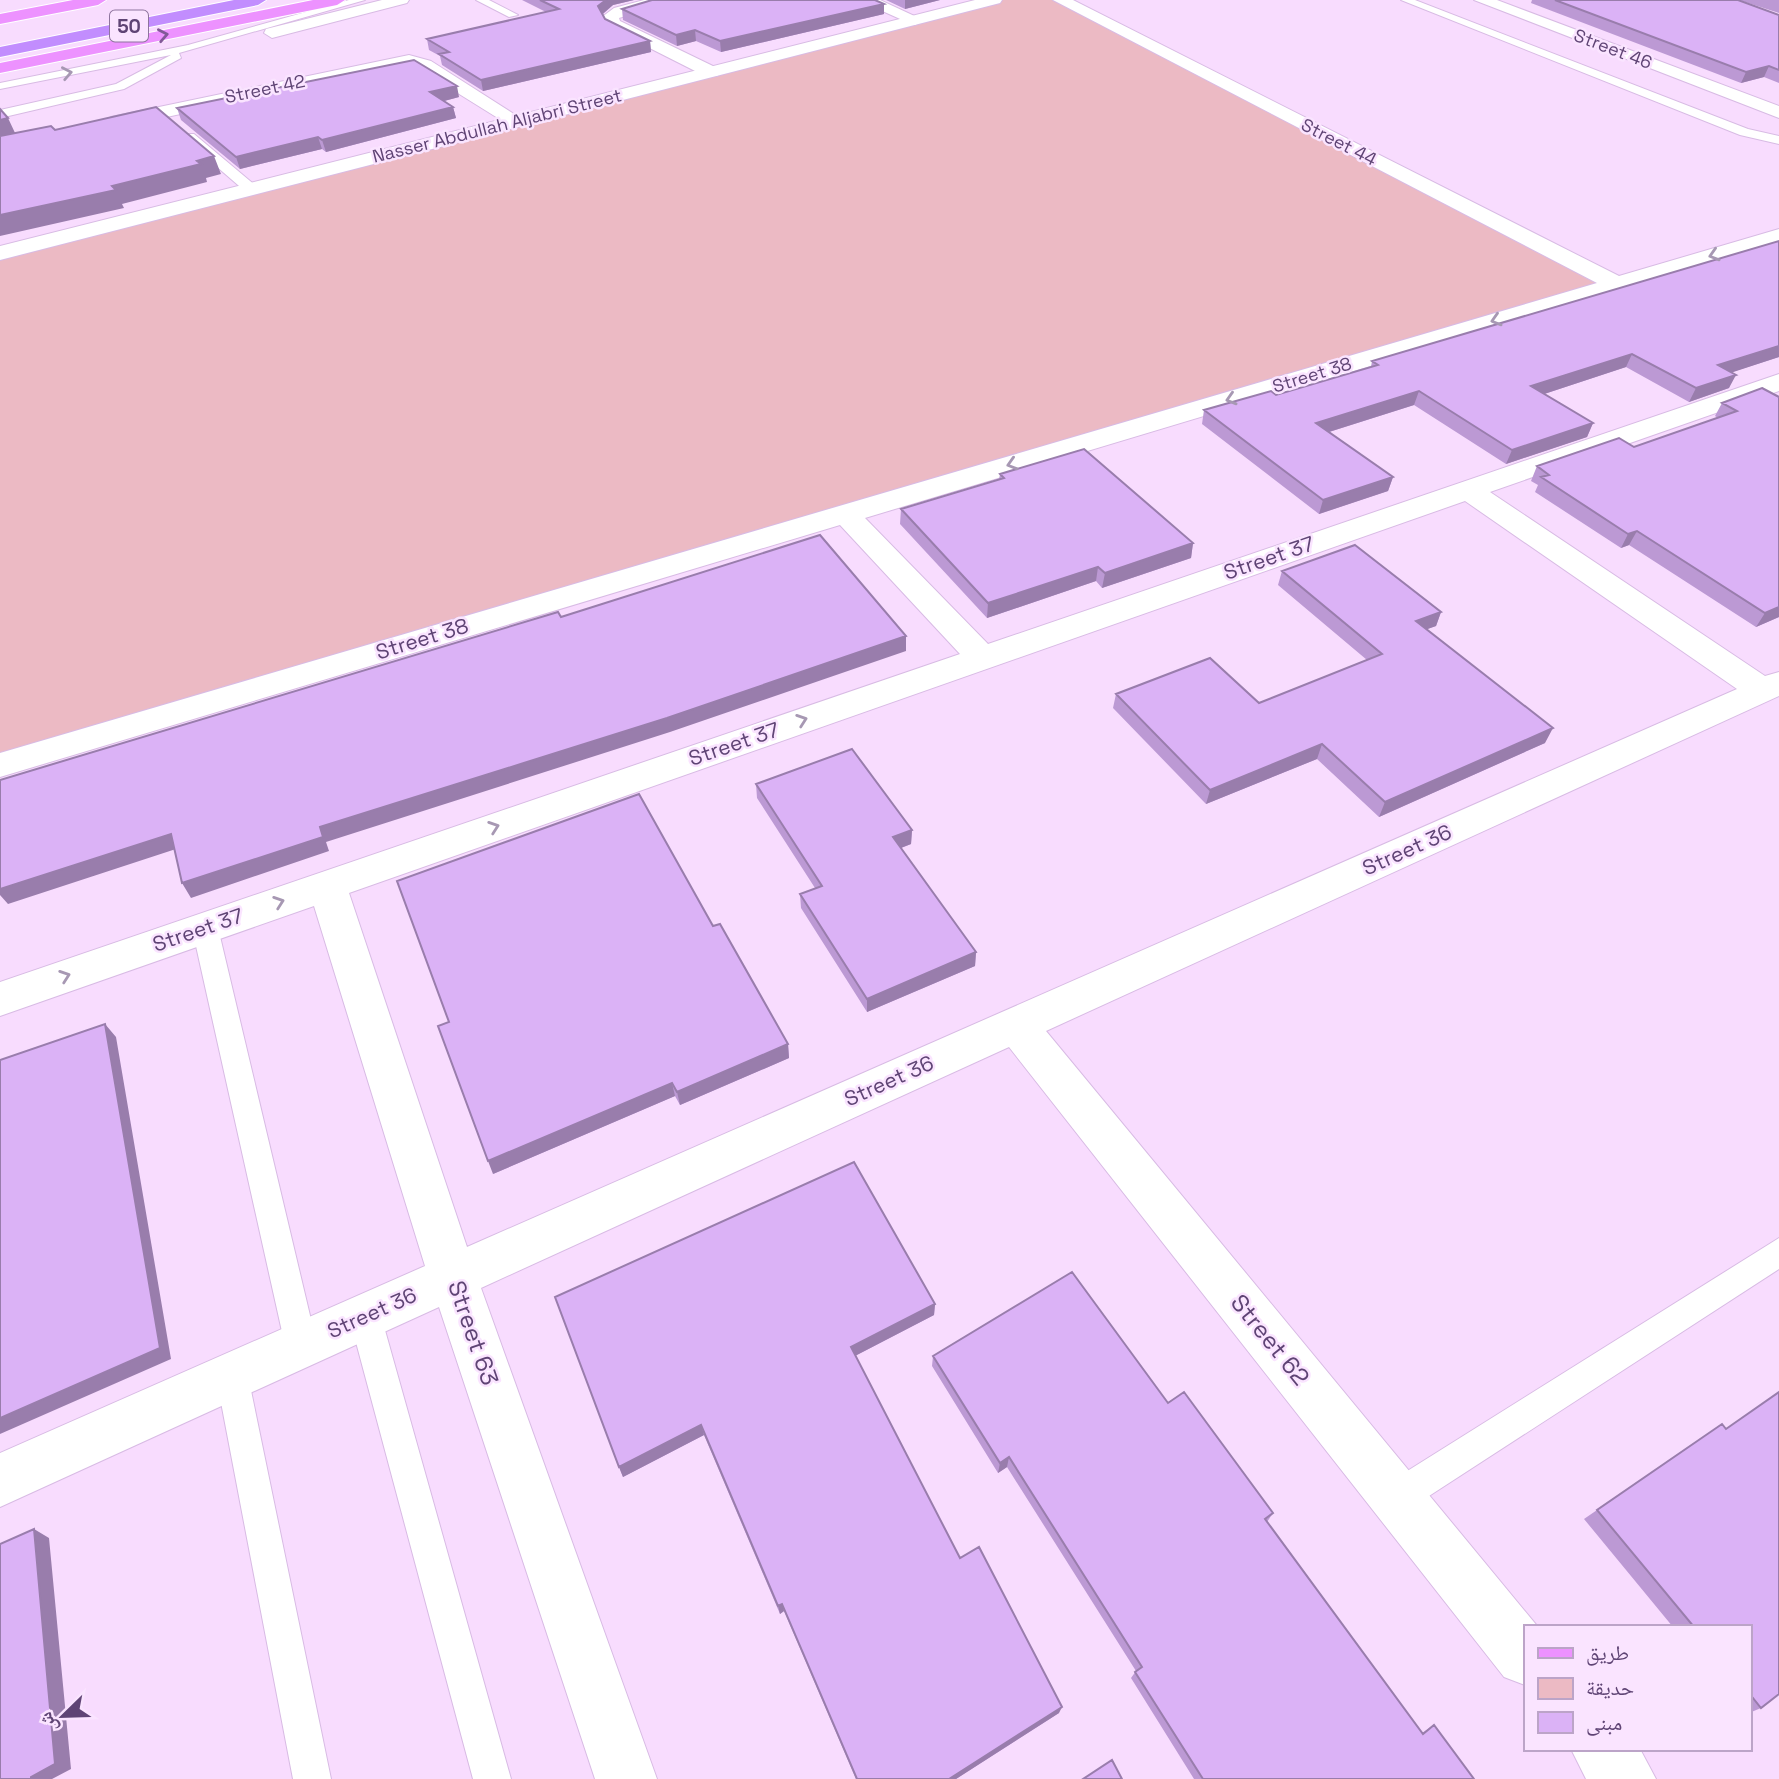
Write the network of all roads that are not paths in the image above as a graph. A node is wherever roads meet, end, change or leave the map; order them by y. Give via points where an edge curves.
1 (98, 0) edge
2 (188, 0) edge
3 (258, 0) edge
4 (337, 0) edge
5 (360, 0) edge
6 (401, 0) edge
7 (481, 0) edge
8 (663, 0) edge
9 (866, 0) edge
10 (994, 0) edge
11 (1061, 0) edge
12 (1406, 0) edge
13 (1482, 0) edge
14 (513, 15) dead end
15 (0, 19) edge
16 (915, 20) junction
17 (272, 33) dead end
18 (0, 36) edge
19 (189, 48) junction
20 (0, 52) edge
21 (0, 68) edge
22 (710, 72) junction
23 (0, 86) edge
24 (1779, 91) edge
25 (1745, 99) junction
26 (1779, 112) edge
27 (0, 114) edge
28 (170, 121) junction
29 (516, 121) junction
30 (93, 126) edge
31 (1779, 140) edge
32 (251, 189) junction
33 (1779, 236) edge
34 (0, 253) edge
35 (1617, 284) junction
36 (1779, 382) edge
37 (1468, 490) junction
38 (845, 514) junction
39 (983, 658) junction
40 (1771, 686) edge
41 (0, 765) edge
42 (327, 885) junction
43 (205, 928) junction
44 (0, 999) edge
45 (1016, 1025) junction
46 (1779, 1252) edge
47 (453, 1277) junction
48 (365, 1316) junction
49 (301, 1345) junction
50 (232, 1376) junction
51 (0, 1480) edge
52 (1397, 1497) junction
53 (1524, 1655) edge
54 (1603, 1751) edge
55 (312, 1779) edge
56 (492, 1779) edge
57 (626, 1779) edge
58 (1625, 1779) edge

1 - 15 main road
2 - 18 highway, 50
3 - 20 highway, 50
21 -> 4 main road
5 - 19 lane
6 - 17 street
7 - 14 lane
8 - 22 street via 610,17
9 - 16 street
10 - 16 street, Nasser Abdullah Aljabri Street
11 - 35 street, Street 44
12 - 31 lane via 1744,132
13 - 25 street, Street 46
16 - 22 street, Nasser Abdullah Aljabri Street
23 -> 19 lane
19 - 27 lane via 120,87
22 - 29 street, Nasser Abdullah Aljabri Street
24 - 25 street
25 - 26 street, Street 46
28 - 29 street, Street 42 via 386,62 409,61 425,65
28 - 30 street, Street 42
28 - 32 lane
29 - 32 street, Nasser Abdullah Aljabri Street
32 - 34 street, Nasser Abdullah Aljabri Street
33 -> 35 street, Street 38
35 -> 38 street, Street 38
36 - 37 street, Street 37
37 - 39 street, Street 37
37 - 40 street
38 - 39 street
38 - 41 street, Street 38
42 -> 39 street, Street 37
40 - 45 street, Street 36
43 -> 42 street, Street 37
42 - 47 street, Street 63
44 -> 43 street, Street 37
43 - 49 lane
45 - 47 street, Street 36
45 - 52 street, Street 62
46 - 52 lane
47 - 48 street, Street 36
47 - 57 street, Street 63
48 - 49 street, Street 36
48 - 56 lane
49 - 50 street, Street 36
50 - 51 street, Street 36
50 - 55 lane
52 - 53 street, Street 62
54 - 58 street

